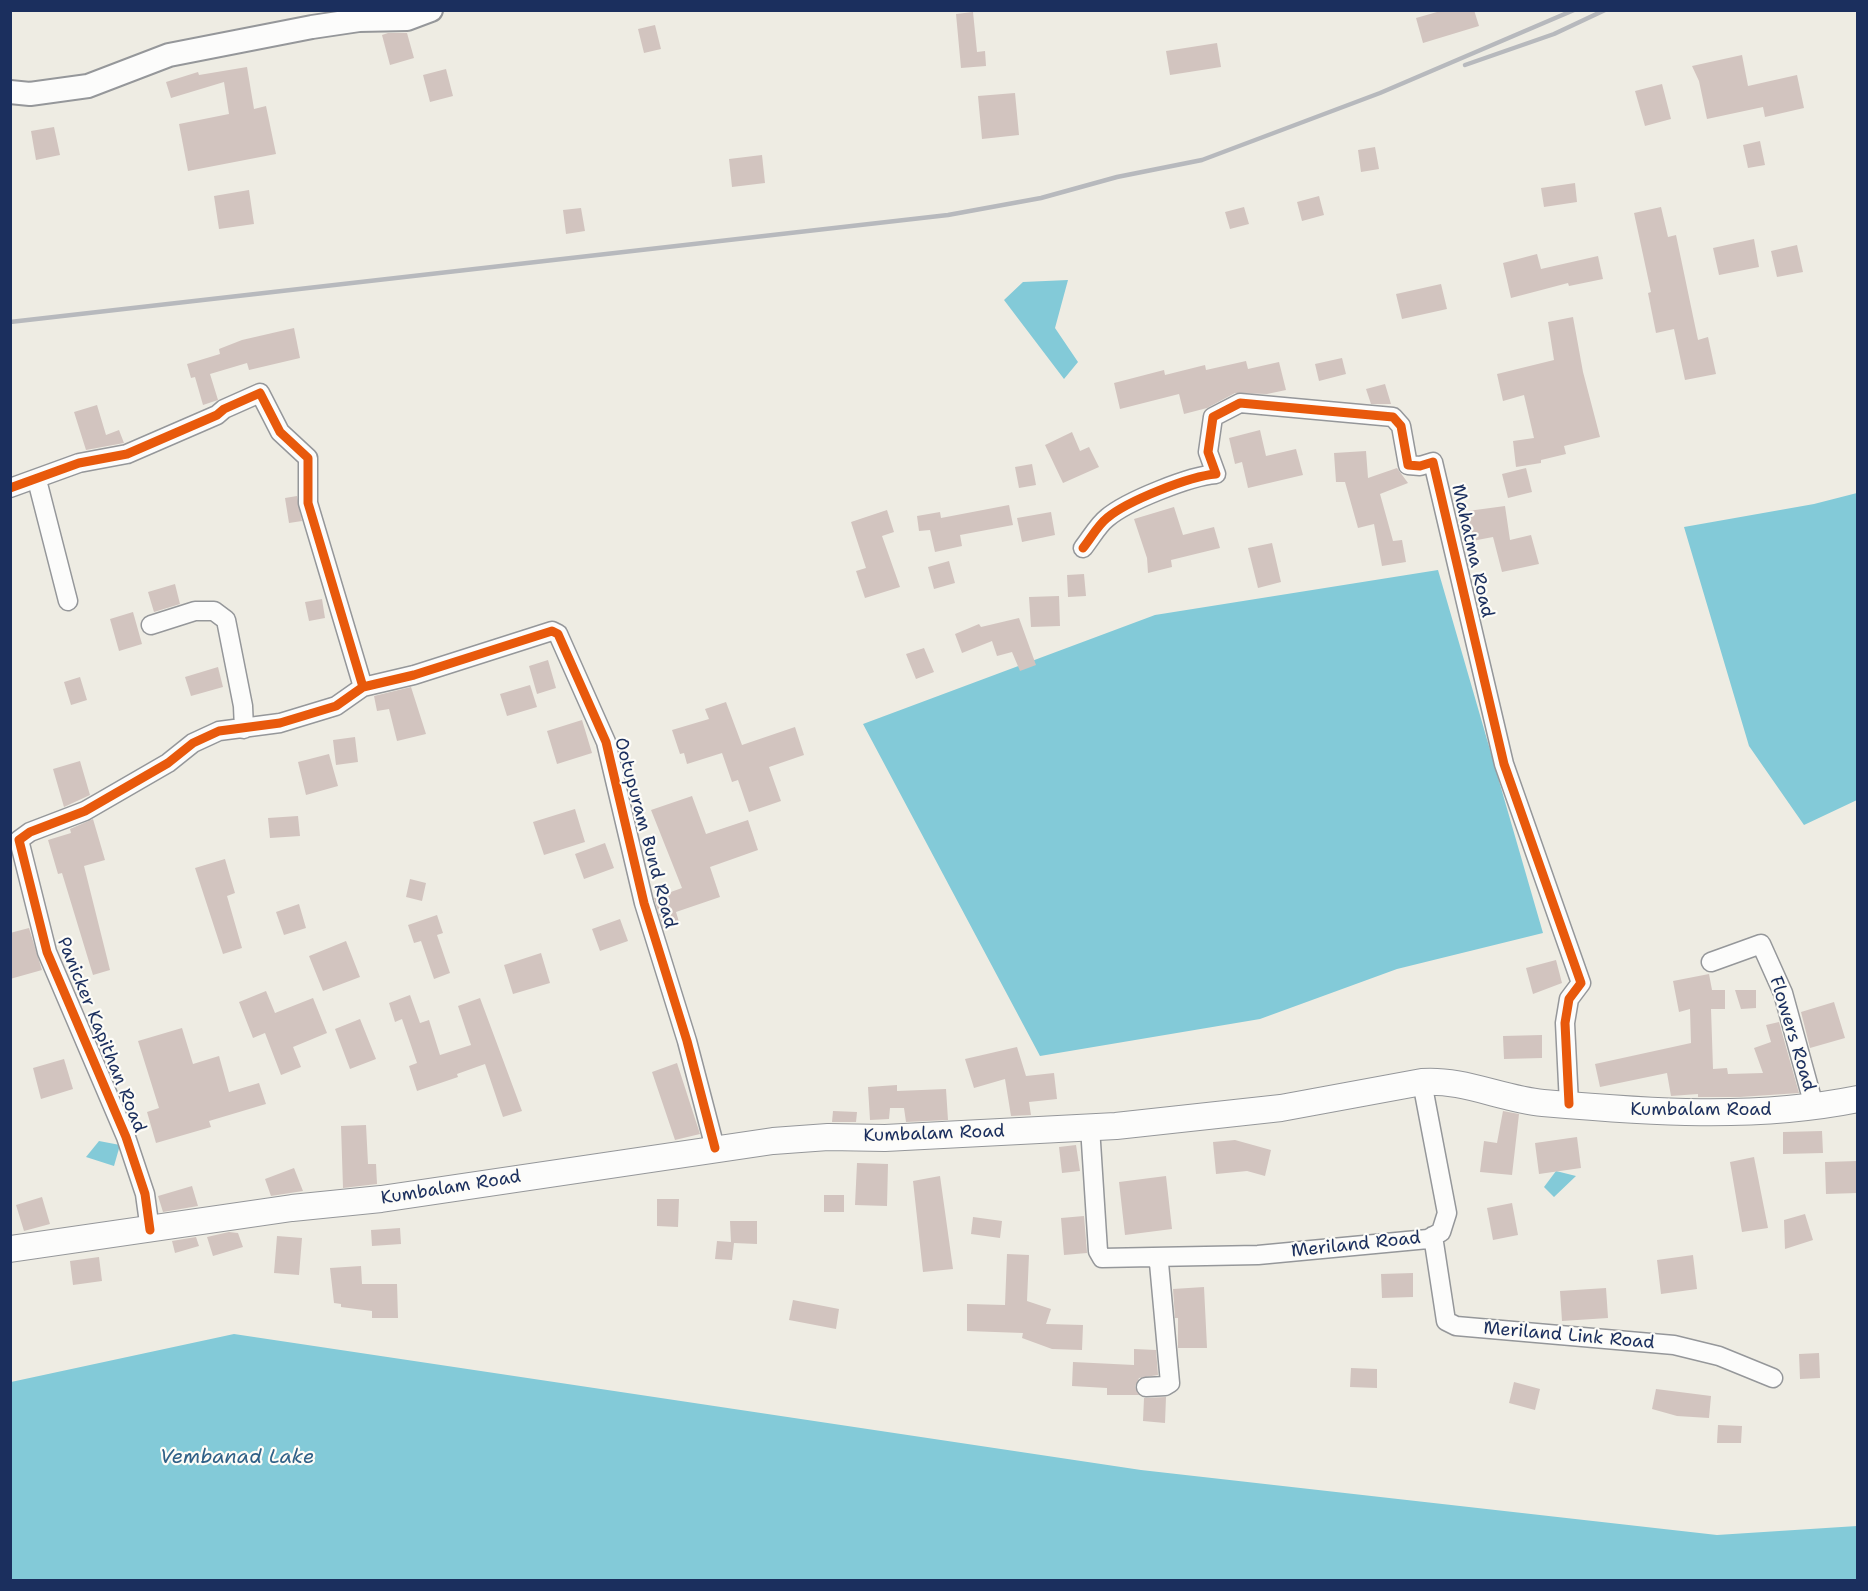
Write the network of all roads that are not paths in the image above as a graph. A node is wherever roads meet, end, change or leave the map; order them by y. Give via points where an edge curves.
1 (431, 10) edge
2 (358, 15) edge
3 (10, 92) edge
4 (36, 480) junction
5 (10, 488) edge
6 (1083, 548) dead end
7 (68, 601) dead end
8 (151, 625) dead end
9 (363, 687) junction
10 (244, 729) junction
11 (1711, 962) dead end
12 (1422, 1082) junction
13 (1857, 1099) edge
14 (1569, 1104) junction
15 (1814, 1106) junction
16 (1090, 1127) junction
17 (715, 1148) junction
18 (150, 1230) junction
19 (1433, 1236) junction
20 (10, 1249) edge
21 (1153, 1257) junction
22 (1773, 1378) dead end
23 (1146, 1387) dead end

1 - 2 street via 407,19
2 - 3 street via 169,55 88,86 30,94
4 - 5 street
4 - 7 street
4 - 9 street via 79,463 127,454 260,393 280,432 308,458 308,503
6 - 14 street, Mahatma Road via 1106,518 1200,475 1216,474 1208,452 1213,417 1240,403 1393,417 1401,426 1408,465 1433,462 1504,764 1581,983 1569,999 1565,1023
8 - 10 street via 195,611 214,611 226,620
9 - 10 street, Panicker Kapithan Road via 336,706
9 - 17 street, Ootupuram Bund Road via 552,632 558,634 606,742 644,903
10 - 18 street, Panicker Kapithan Road via 219,731 193,743 111,797 19,840 47,952 126,1137 145,1194
11 - 15 street, Flowers Road via 1761,944 1783,993
12 - 14 main road, Kumbalam Road via 1441,1081 1540,1103
12 - 16 main road, Kumbalam Road via 1281,1108
12 - 19 street, Meriland Road via 1447,1213 1441,1232
13 - 15 main road, Kumbalam Road
14 - 15 main road, Kumbalam Road via 1656,1113
16 - 17 main road, Kumbalam Road via 885,1138 828,1137
16 - 21 street via 1098,1251 1102,1258
17 - 18 main road, Kumbalam Road via 381,1200 292,1208
18 - 20 main road, Kumbalam Road
19 - 21 street, Meriland Road via 1258,1255
19 - 22 street, Meriland Link Road via 1446,1320 1456,1326 1674,1345 1719,1356
21 - 23 street via 1159,1263 1170,1383

